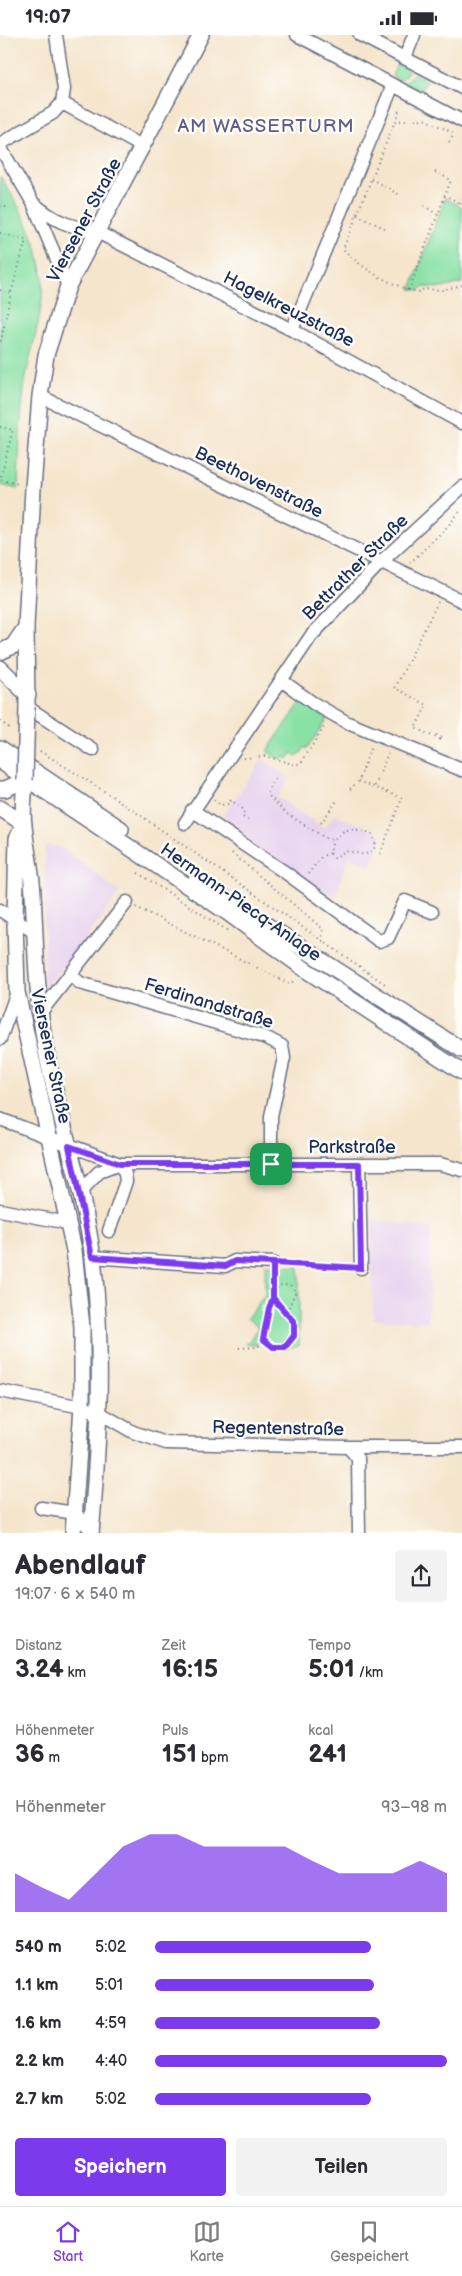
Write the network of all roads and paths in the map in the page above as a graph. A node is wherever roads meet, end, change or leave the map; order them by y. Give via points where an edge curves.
1 (56, 35) edge
2 (202, 35) edge
3 (297, 35) edge
4 (360, 35) edge
5 (414, 35) edge
6 (405, 58) junction
7 (393, 85) junction
8 (462, 88) edge
9 (62, 103) junction
10 (399, 111) dead end
11 (395, 121) junction
12 (462, 121) edge
13 (449, 142) dead end
14 (0, 145) edge
15 (143, 147) junction
16 (435, 172) dead end
17 (371, 179) junction
18 (400, 195) dead end
19 (444, 195) junction
20 (462, 198) edge
21 (33, 203) junction
22 (461, 204) edge
23 (0, 206) edge
24 (424, 206) dead end
25 (9, 208) dead end
26 (438, 214) junction
27 (357, 215) junction
28 (388, 230) dead end
29 (97, 232) junction
30 (0, 233) edge
31 (462, 285) edge
32 (68, 286) junction
33 (0, 290) edge
34 (409, 290) junction
35 (11, 293) junction
36 (292, 330) junction
37 (0, 345) edge
38 (40, 396) junction
39 (462, 423) edge
40 (0, 427) edge
41 (0, 480) edge
42 (33, 487) junction
43 (462, 487) edge
44 (462, 509) edge
45 (382, 561) junction
46 (402, 571) junction
47 (462, 601) edge
48 (432, 613) dead end
49 (26, 627) junction
50 (0, 652) edge
51 (0, 668) edge
52 (281, 680) junction
53 (28, 701) junction
54 (333, 714) junction
55 (0, 721) edge
56 (16, 733) dead end
57 (376, 734) junction
58 (436, 735) dead end
59 (392, 742) junction
60 (0, 748) edge
61 (40, 750) dead end
62 (93, 750) dead end
63 (244, 758) dead end
64 (0, 761) edge
65 (462, 770) edge
66 (275, 779) dead end
67 (25, 780) junction
68 (359, 781) junction
69 (375, 787) junction
70 (0, 789) edge
71 (350, 789) dead end
72 (203, 793) junction
73 (338, 799) dead end
74 (0, 808) edge
75 (192, 810) junction
76 (248, 820) dead end
77 (185, 823) dead end
78 (322, 823) dead end
79 (24, 824) junction
80 (392, 825) junction
81 (396, 827) dead end
82 (333, 840) junction
83 (225, 847) dead end
84 (330, 853) junction
85 (380, 854) dead end
86 (302, 870) dead end
87 (127, 903) joint
88 (0, 910) edge
89 (432, 911) dead end
90 (14, 920) junction
91 (34, 932) junction
92 (70, 974) junction
93 (299, 977) dead end
94 (17, 992) junction
95 (40, 1013) junction
96 (0, 1039) edge
97 (462, 1050) edge
98 (462, 1072) edge
99 (0, 1119) edge
100 (48, 1138) junction
101 (69, 1146) junction
102 (120, 1164) junction
103 (271, 1164) junction
104 (359, 1164) junction
105 (462, 1170) edge
106 (80, 1192) junction
107 (0, 1210) edge
108 (68, 1223) junction
109 (109, 1231) dead end
110 (92, 1257) junction
111 (273, 1263) junction
112 (361, 1268) joint
113 (273, 1298) junction
114 (286, 1313) junction
115 (263, 1339) junction
116 (239, 1349) dead end
117 (0, 1391) edge
118 (82, 1407) junction
119 (100, 1413) junction
120 (348, 1447) junction
121 (462, 1447) edge
122 (41, 1509) dead end
123 (75, 1513) junction
124 (91, 1532) edge
125 (73, 1533) edge
126 (359, 1533) edge

1 - 9 street via 64,89
2 - 15 main road, Viersener Straße
3 - 7 street
4 - 6 street
5 - 6 street
6 - 8 street
7 - 12 street
7 - 36 street
9 - 14 street via 54,113
9 - 15 street
10 - 11 path
11 - 13 path via 424,119 455,134
11 - 17 path
14 - 21 street
15 - 29 main road, Viersener Straße
16 - 19 path via 450,180
17 - 18 path
17 - 27 path
19 - 22 path
19 - 26 path
20 - 22 path
21 - 29 street, Hagelkreuzstraße via 64,225
21 - 32 street
23 - 25 path
24 - 26 path
26 - 34 path
27 - 28 path
27 - 34 path via 343,249 380,279
29 - 32 main road, Viersener Straße
29 - 36 street, Hagelkreuzstraße
30 - 35 path via 26,240
31 - 34 path via 442,290 423,289 421,292
32 - 38 main road, Viersener Straße via 46,355
33 - 35 path
35 - 37 path
36 - 39 street, Hagelkreuzstraße
38 - 42 main road, Viersener Straße
38 - 45 street, Beethovenstraße
40 - 41 path via 13,430
41 - 42 path
42 - 49 main road, Viersener Straße
43 - 45 street, Bettrather Straße
44 - 46 path
45 - 46 street, Beethovenstraße
45 - 52 street, Bettrather Straße via 311,636
46 - 47 street, Beethovenstraße
48 - 58 path via 395,688 427,705 415,728 441,740
49 - 50 main road via 13,646
49 - 53 main road, Viersener Straße
51 - 53 main road
52 - 54 street
52 - 72 street, Bettrather Straße
53 - 62 street
53 - 67 main road, Viersener Straße, bridge
54 - 57 street
54 - 63 path via 304,763 296,765 265,756
55 - 56 path
57 - 59 street
57 - 68 path
59 - 65 street
59 - 69 path
60 - 97 main road, Hermann-Piecq-Anlage via 154,852
61 - 83 path via 322,940 323,929
64 - 98 main road, Hermann-Piecq-Anlage
66 - 82 path via 268,795 288,814 326,839
67 - 70 main road
67 - 79 main road, Viersener Straße
68 - 69 path
68 - 71 path
69 - 80 path via 402,798
72 - 75 street, Bettrather Straße
72 - 76 path via 220,805 232,801 244,809 244,817
73 - 78 path
74 - 79 main road
75 - 77 street, Bettrather Straße
75 - 89 street via 379,941 388,938 405,901
79 - 90 main road, Viersener Straße via 16,839
79 - 91 main road, Viersener Straße via 33,893
80 - 81 path
80 - 85 path
82 - 84 path
82 - 84 path via 346,831 365,831 372,834 376,845 365,855 345,851 336,858
84 - 86 path via 322,856 310,875
87 - 92 street
87 - 93 path via 290,983
88 - 90 street
90 - 91 street
90 - 94 main road, Viersener Straße
91 - 95 main road, Viersener Straße
92 - 95 street
92 - 103 street, Ferdinandstraße via 80,983 267,1038 282,1046 284,1057 271,1116
94 - 96 street
94 - 100 main road, Viersener Straße
95 - 101 main road, Viersener Straße
99 - 100 street, Parkstraße
100 - 101 street, Parkstraße
100 - 108 main road, Viersener Straße
101 - 102 street, Parkstraße
101 - 106 main road, Viersener Straße
102 - 103 street, Parkstraße
102 - 106 street, Parkstraße via 99,1172
102 - 109 street via 126,1181
103 - 104 street, Parkstraße
104 - 105 street, Parkstraße via 440,1164
104 - 112 street
106 - 110 main road, Viersener Straße
107 - 108 street
108 - 118 main road, Viersener Straße via 82,1327
110 - 111 street via 225,1266 235,1261
110 - 119 main road, Viersener Straße
111 - 112 path
111 - 113 path
113 - 114 path
113 - 114 path via 279,1285 290,1285 296,1291
113 - 115 path
114 - 115 path via 294,1322 294,1336 285,1347 273,1347
115 - 116 path via 258,1347
117 - 118 street, Regentenstraße
118 - 119 street, Regentenstraße
118 - 123 main road, Viersener Straße
119 - 120 street, Regentenstraße via 133,1432 166,1443
119 - 124 main road, Viersener Straße
120 - 121 street, Regentenstraße
120 - 126 street via 358,1458
122 - 123 street
123 - 124 street
123 - 125 main road, Viersener Straße

